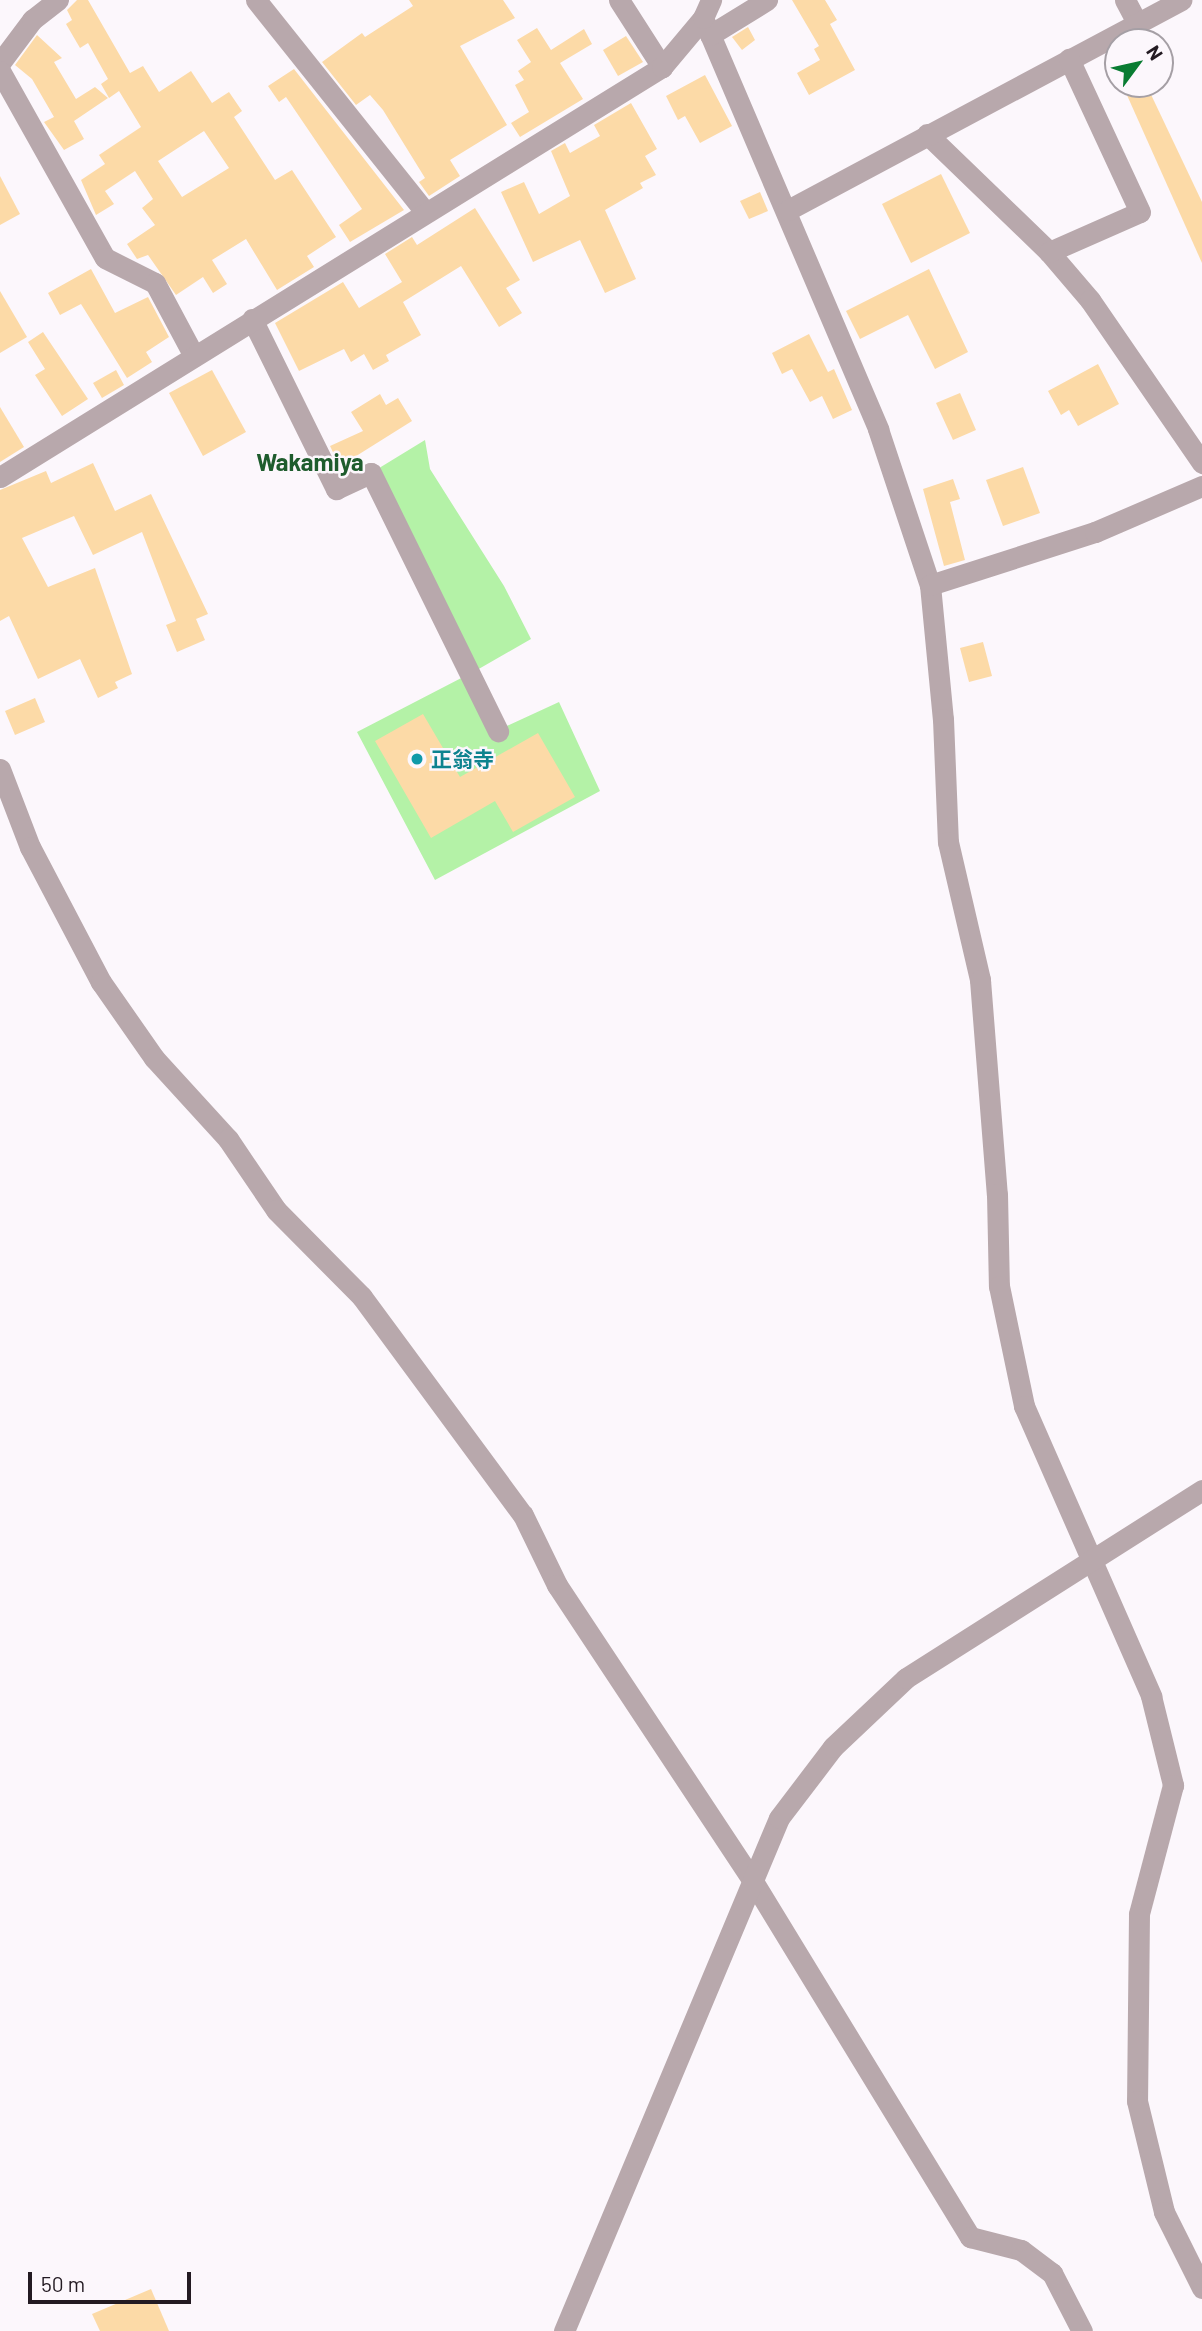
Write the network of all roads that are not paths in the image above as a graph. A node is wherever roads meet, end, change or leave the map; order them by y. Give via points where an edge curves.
1 (58, 0) edge
2 (256, 0) edge
3 (619, 0) edge
4 (767, 0) edge
5 (1125, 0) edge
6 (1182, 0) edge
7 (708, 18) edge
8 (1137, 23) junction
9 (1069, 60) junction
10 (0, 63) edge
11 (662, 67) junction
12 (0, 71) edge
13 (927, 134) junction
14 (788, 210) junction
15 (425, 212) junction
16 (1049, 252) junction
17 (252, 319) junction
18 (194, 356) junction
19 (1202, 463) edge
20 (0, 477) edge
21 (1202, 486) edge
22 (930, 585) junction
23 (498, 731) dead end
24 (0, 769) edge
25 (1202, 1490) edge
26 (1091, 1559) junction
27 (754, 1883) junction
28 (1202, 2288) edge
29 (565, 2331) edge
30 (1082, 2331) edge

1 - 10 street via 32,20
2 - 15 street
3 - 11 street
4 - 7 street
5 - 8 street
6 - 8 street
7 - 11 street
7 - 14 street
8 - 9 street
9 - 13 street
9 - 16 street via 1140,212
11 - 15 street
12 - 18 street via 105,258 155,283
13 - 14 street
13 - 16 street
14 - 22 street via 878,429
15 - 17 street
16 - 19 street via 1090,300
17 - 18 street
17 - 23 street via 335,489 371,473
18 - 20 street
21 - 22 street via 1095,532
22 - 26 street via 943,719 948,842 980,980 997,1194 999,1286 1024,1406
24 - 27 street via 30,847 101,982 154,1058 228,1139 276,1210 362,1297 523,1515 557,1585
25 - 26 street
26 - 27 street via 906,1678 833,1747 779,1818
26 - 28 street via 1151,1696 1173,1785 1139,1914 1137,2101 1164,2212
27 - 29 street
27 - 30 street via 970,2237 1021,2250 1052,2273

